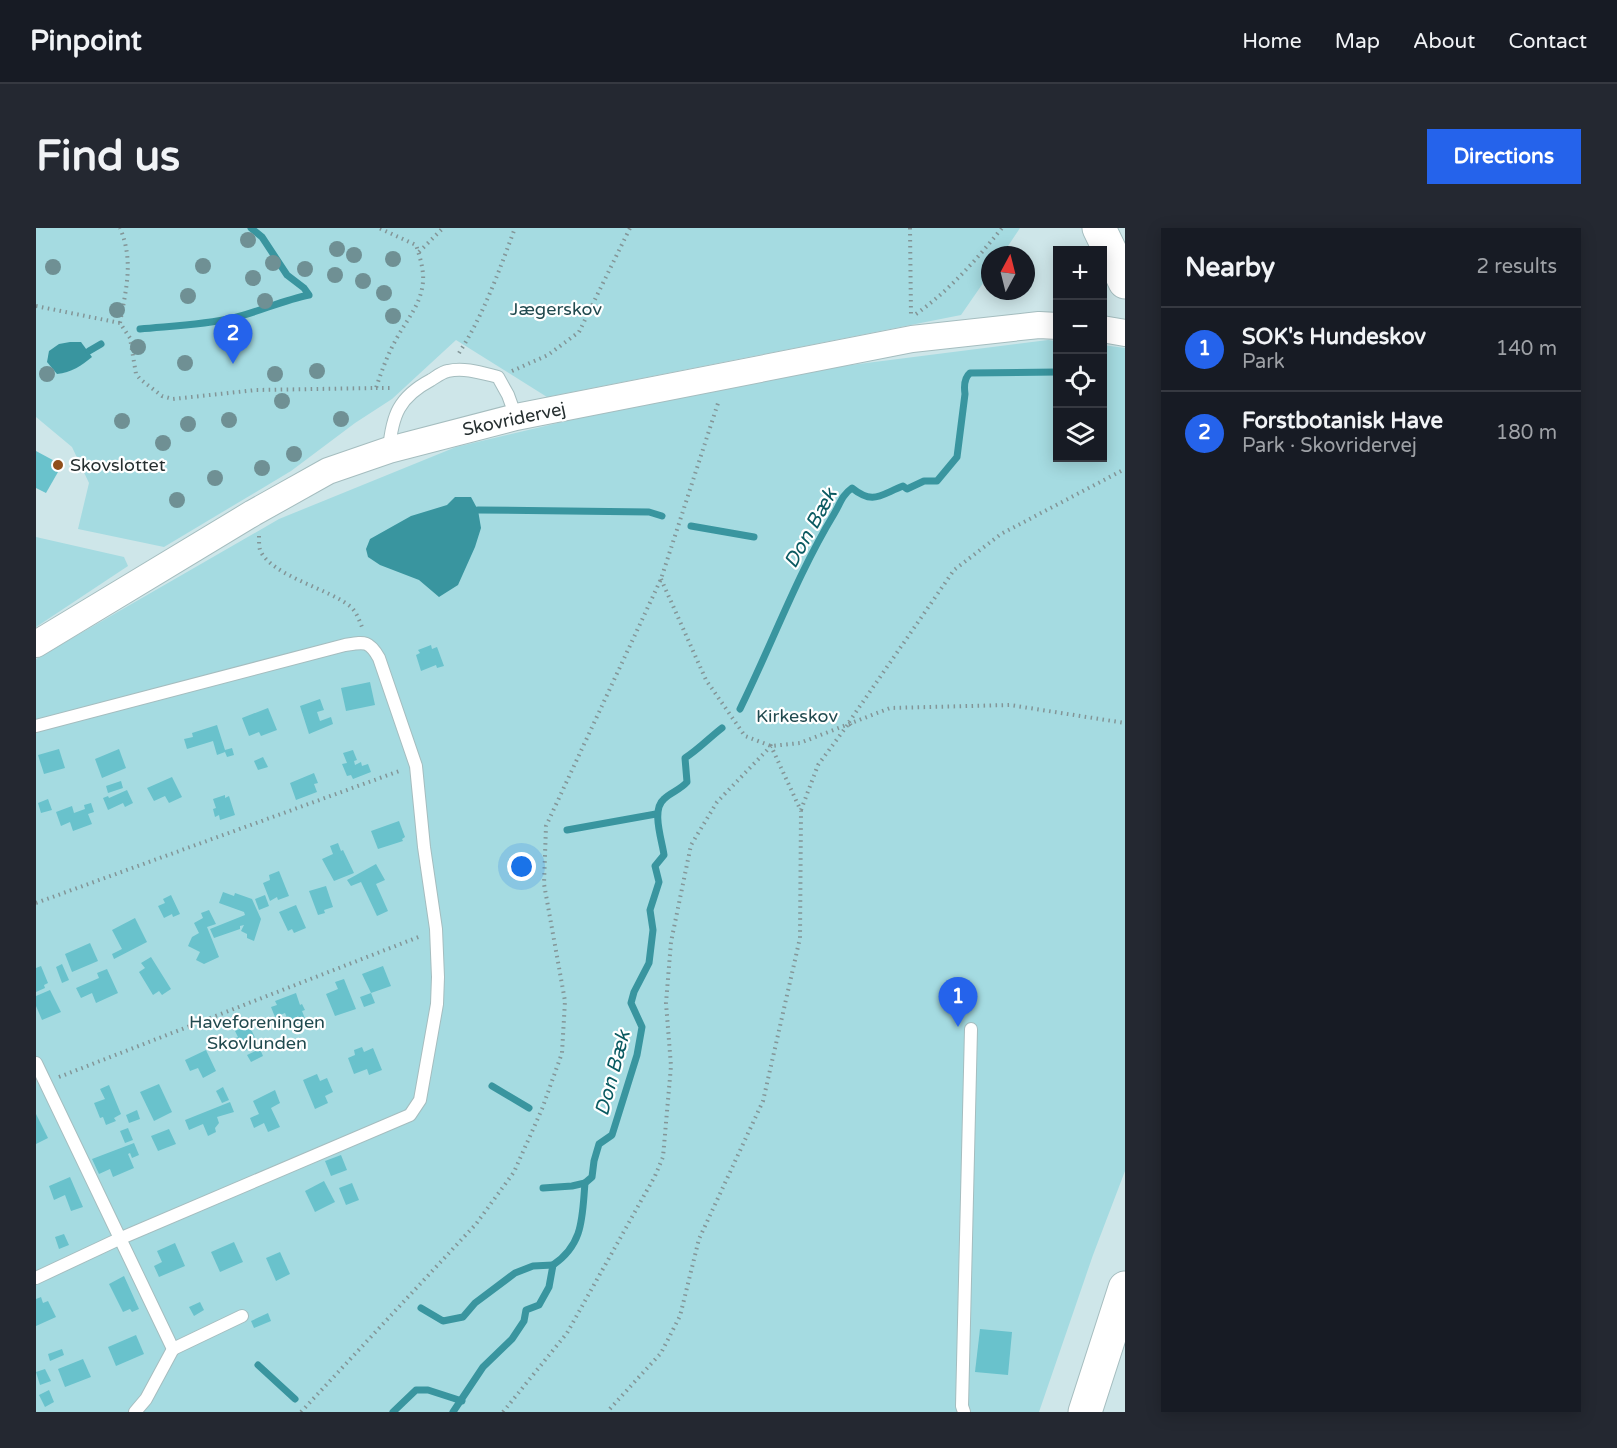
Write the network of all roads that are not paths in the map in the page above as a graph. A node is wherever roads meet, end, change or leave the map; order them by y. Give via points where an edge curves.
1 (1097, 228) edge
2 (1090, 246) edge
3 (1125, 282) edge
4 (1048, 326) edge
5 (1107, 330) edge
6 (1125, 333) edge
7 (516, 417) junction
8 (389, 450) junction
9 (36, 644) edge
10 (36, 726) edge
11 (971, 1029) dead end
12 (36, 1063) edge
13 (119, 1239) junction
14 (36, 1278) edge
15 (1125, 1288) edge
16 (242, 1316) dead end
17 (173, 1349) junction
18 (135, 1412) edge
19 (964, 1412) edge
20 (1085, 1412) edge

1 - 2 street
1 - 3 street
4 - 7 street, Skovridervej via 912,339
5 - 6 street
7 - 8 street, Skovridervej
7 - 8 lane via 498,377 448,371 412,390 391,425
8 - 9 street, Skovridervej via 328,471
10 - 13 lane via 363,642 373,647 379,658 416,766 438,977 420,1100 410,1115
11 - 19 lane
12 - 13 lane
13 - 14 lane
13 - 17 lane
15 - 20 street
16 - 17 lane
17 - 18 lane via 146,1400

